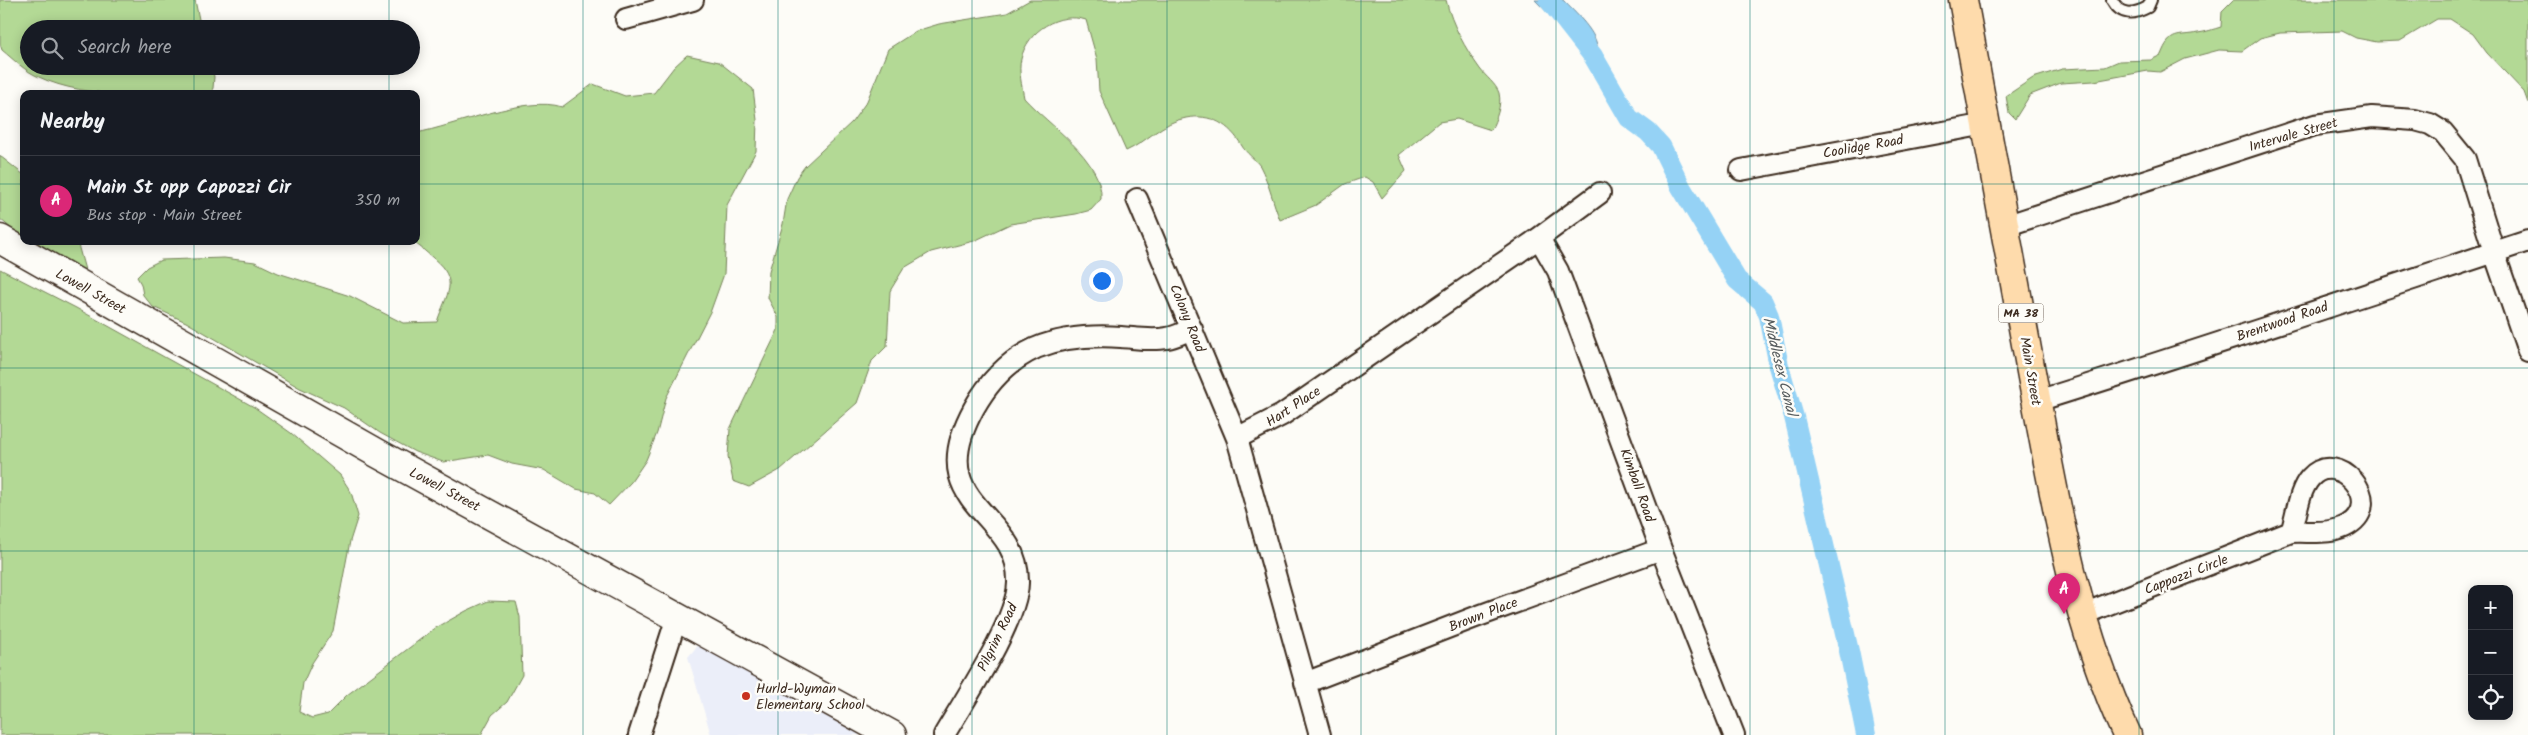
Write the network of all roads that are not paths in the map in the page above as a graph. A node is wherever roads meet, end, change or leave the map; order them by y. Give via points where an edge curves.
1 (693, 0) edge
2 (1963, 0) edge
3 (2112, 0) edge
4 (2151, 0) edge
5 (626, 19) dead end
6 (1986, 124) junction
7 (1741, 170) dead end
8 (1600, 193) dead end
9 (1137, 199) dead end
10 (2005, 226) junction
11 (1539, 238) junction
12 (0, 239) edge
13 (2528, 241) edge
14 (2494, 252) junction
15 (1192, 329) junction
16 (2528, 351) edge
17 (2036, 401) junction
18 (1237, 438) junction
19 (2291, 532) dead end
20 (1661, 549) junction
21 (2081, 615) junction
22 (677, 617) junction
23 (1305, 683) junction
24 (639, 735) edge
25 (892, 735) edge
26 (944, 735) edge
27 (1320, 735) edge
28 (1734, 735) edge
29 (2128, 735) edge

1 - 5 street
2 - 6 main road, Main Street / MA 38
3 - 4 lane via 2120,11 2130,13 2148,7
6 - 7 street, Coolidge Road
6 - 10 main road, Main Street / MA 38
8 - 11 street, Hart Place
9 - 15 street, Colony Road
10 - 14 street, Intervale Street via 2315,125 2349,118 2391,117 2430,124 2452,140 2472,174
10 - 17 main road, Main Street / MA 38
11 - 18 street, Hart Place via 1282,414
11 - 20 street, Kimball Road via 1558,270
12 - 22 street, Lowell Street via 377,453
13 - 14 street, Brentwood Road
14 - 16 street, Intervale Street
14 - 17 street, Brentwood Road via 2173,360
15 - 18 street, Colony Road
15 - 26 street, Pilgrim Road via 1164,339 1091,336 1044,345 1005,368 977,402 960,437 960,474 970,498 1012,550 1018,572 1018,590 1005,628
17 - 21 main road, Main Street / MA 38
18 - 23 street
19 - 21 street, Cappozzi Circle
20 - 23 street, Brown Place
20 - 28 street, Kimball Road
21 - 29 main road, Main Street / MA 38 via 2098,666
22 - 24 street
22 - 25 street, Lowell Street
23 - 27 street

